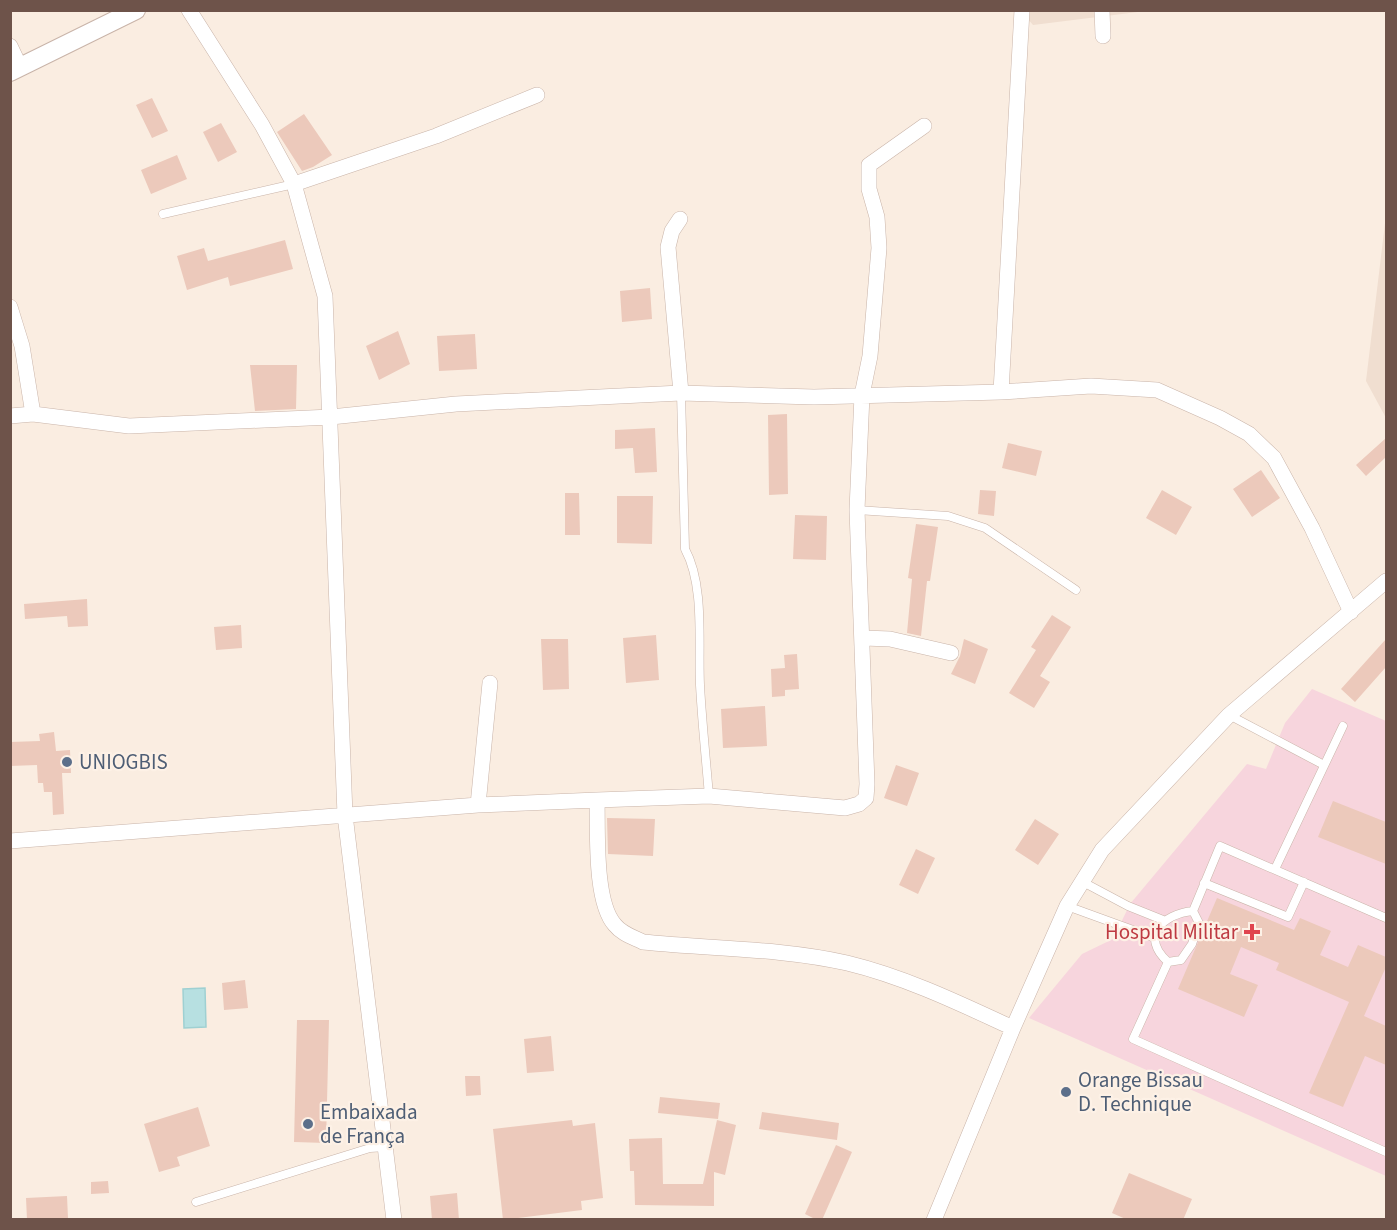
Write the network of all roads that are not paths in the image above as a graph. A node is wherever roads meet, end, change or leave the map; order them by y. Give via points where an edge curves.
1 (136, 10) edge
2 (189, 10) edge
3 (1022, 10) edge
4 (1102, 10) edge
5 (1102, 36) dead end
6 (10, 46) edge
7 (15, 70) edge
8 (537, 95) dead end
9 (924, 126) dead end
10 (294, 184) junction
11 (163, 214) dead end
12 (680, 219) dead end
13 (10, 307) edge
14 (1001, 392) junction
15 (681, 393) junction
16 (862, 395) junction
17 (33, 414) junction
18 (10, 416) edge
19 (331, 417) junction
20 (857, 510) junction
21 (1386, 581) edge
22 (1076, 590) dead end
23 (1351, 612) junction
24 (864, 638) junction
25 (951, 653) dead end
26 (489, 683) dead end
27 (1229, 715) junction
28 (1343, 726) dead end
29 (1324, 765) junction
30 (710, 796) junction
31 (597, 800) junction
32 (478, 806) junction
33 (345, 815) junction
34 (10, 842) edge
35 (1275, 869) junction
36 (1081, 881) junction
37 (1204, 882) junction
38 (1304, 882) junction
39 (1067, 906) junction
40 (1192, 910) junction
41 (1386, 918) edge
42 (1163, 920) junction
43 (1155, 939) junction
44 (1168, 962) junction
45 (1013, 1028) junction
46 (386, 1147) junction
47 (1386, 1152) edge
48 (196, 1202) dead end
49 (394, 1220) edge
50 (934, 1220) edge

1 - 7 street
2 - 10 street via 262,125
3 - 14 street
4 - 5 street
6 - 7 street
8 - 10 street via 436,136
9 - 16 street via 869,165 879,248 870,357
10 - 11 lane
10 - 19 street via 325,296
12 - 15 street via 668,247
13 - 17 street via 22,346
14 - 16 street
14 - 23 street via 1091,386 1157,390 1249,434 1274,458
15 - 16 street
15 - 19 street via 456,404
15 - 30 lane via 685,549 694,565 696,584
16 - 20 street
17 - 18 street
17 - 19 street via 129,426
19 - 33 street
20 - 22 lane via 948,516 985,528
20 - 24 street
21 - 23 street
23 - 27 street
24 - 25 street via 890,639
24 - 30 street via 866,798 845,808
26 - 32 street
27 - 29 lane
27 - 36 street via 1102,850
28 - 29 lane
29 - 35 lane
30 - 31 street
31 - 32 street
31 - 45 street via 602,890 614,925 626,934 643,942 846,963 895,976
32 - 33 street
33 - 34 street
33 - 46 street
35 - 37 lane via 1220,846
35 - 38 lane
36 - 39 street
36 - 42 lane
37 - 38 lane via 1288,917
37 - 40 lane
38 - 41 lane
39 - 43 lane
39 - 45 street
40 - 42 lane via 1176,912
40 - 44 lane via 1199,923 1192,944 1181,960
42 - 43 lane
43 - 44 lane via 1158,953
44 - 47 lane via 1133,1039
45 - 50 street
46 - 48 lane via 370,1148
46 - 49 street

